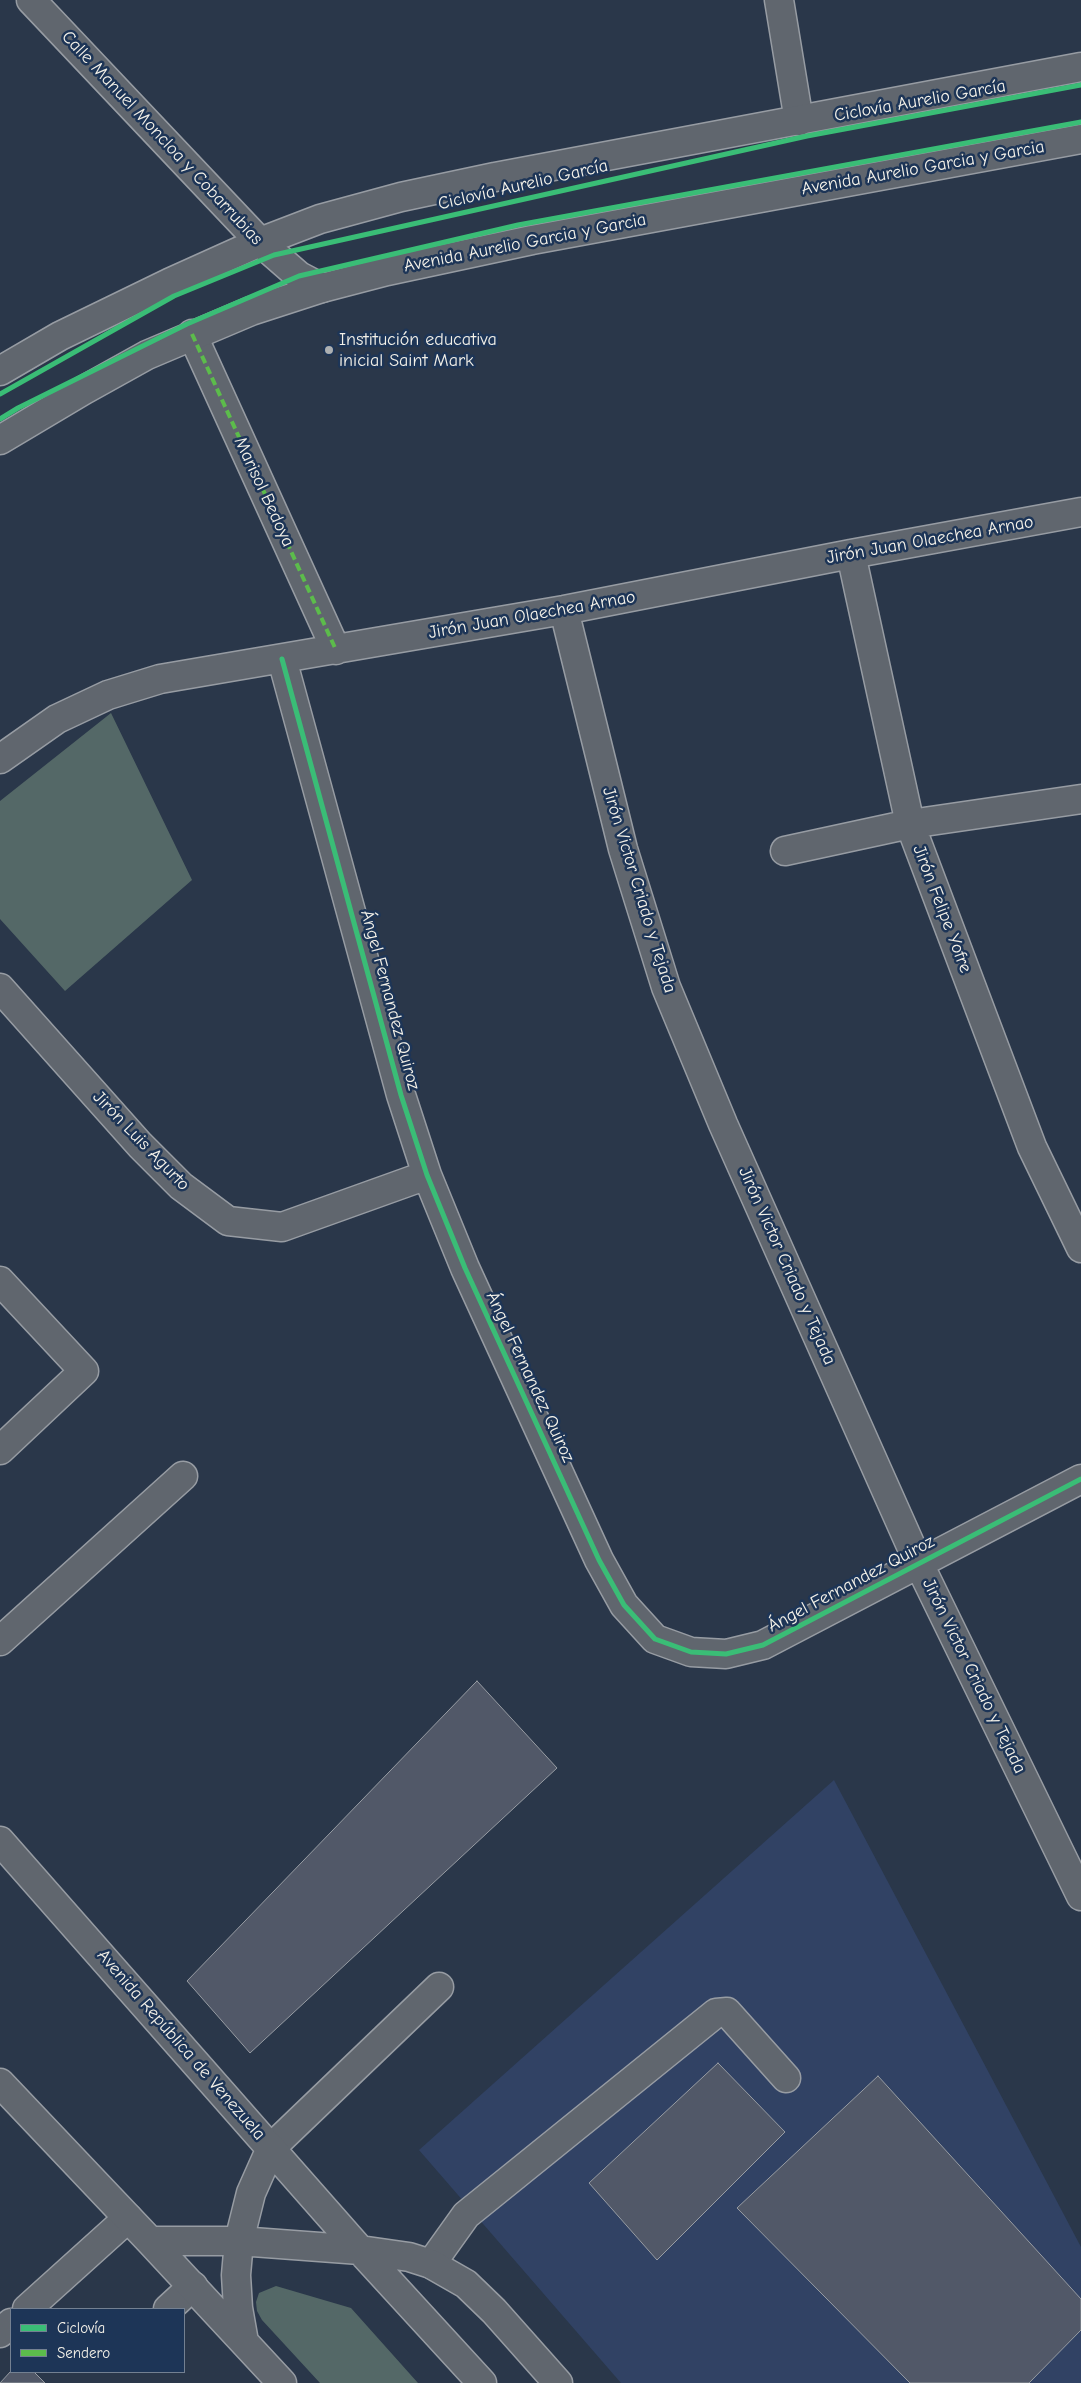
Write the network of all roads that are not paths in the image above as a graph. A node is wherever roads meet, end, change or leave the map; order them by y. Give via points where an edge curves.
1 (31, 0) edge
2 (779, 0) edge
3 (1081, 67) edge
4 (799, 121) junction
5 (1081, 139) edge
6 (260, 242) junction
7 (322, 288) junction
8 (192, 334) junction
9 (0, 371) edge
10 (0, 440) edge
11 (1081, 512) edge
12 (851, 554) junction
13 (564, 610) junction
14 (336, 650) junction
15 (282, 659) junction
16 (0, 759) edge
17 (1081, 799) edge
18 (910, 824) junction
19 (785, 851) dead end
20 (0, 988) edge
21 (427, 1175) junction
22 (1081, 1248) edge
23 (0, 1281) edge
24 (0, 1450) edge
25 (183, 1476) dead end
26 (1081, 1479) edge
27 (919, 1564) junction
28 (0, 1641) edge
29 (0, 1841) edge
30 (1081, 1896) edge
31 (439, 1987) dead end
32 (786, 2078) dead end
33 (0, 2083) edge
34 (272, 2148) junction
35 (128, 2218) junction
36 (150, 2241) junction
37 (239, 2241) junction
38 (360, 2250) junction
39 (431, 2264) junction
40 (193, 2286) junction
41 (33, 2307) edge
42 (169, 2308) edge
43 (10, 2324) edge
44 (0, 2333) edge
45 (244, 2342) junction
46 (282, 2383) edge
47 (482, 2383) edge
48 (558, 2383) edge

1 - 6 street, Calle Manuel Moncloa y Cobarrubias
2 - 4 street
3 - 4 street
4 - 6 street via 401,197 320,219
5 - 7 street, Avenida Aurelio Garcia y Garcia via 532,240
6 - 7 street, Calle Manuel Moncloa y Cobarrubias via 299,276
6 - 9 street via 69,332
7 - 8 street, Avenida Aurelio Garcia y Garcia
8 - 10 street, Avenida Aurelio Garcia y Garcia via 84,390
8 - 14 street, Marisol Bedoya
11 - 12 street, Jirón Juan Olaechea Arnao
12 - 13 street, Jirón Juan Olaechea Arnao
12 - 18 street, Jirón Felipe Yofre
13 - 14 street, Jirón Juan Olaechea Arnao
13 - 27 street, Jirón Victor Criado y Tejada via 623,849 666,987 723,1124
14 - 15 street, Jirón Juan Olaechea Arnao
15 - 16 street, Jirón Juan Olaechea Arnao via 160,679 108,695 57,719
15 - 21 street, Ángel Fernandez Quiroz via 401,1095
17 - 18 street
18 - 19 street
18 - 22 street, Jirón Felipe Yofre via 1032,1147
20 - 21 street, Jirón Luis Agurto via 140,1145 181,1186 228,1221 282,1227
21 - 27 street, Ángel Fernandez Quiroz via 465,1268 599,1560 624,1605 656,1639 691,1652 708,1653 726,1654 763,1645
23 - 24 street via 84,1372
25 - 28 street
26 - 27 street, Ángel Fernandez Quiroz
27 - 30 street, Jirón Victor Criado y Tejada
29 - 34 street, Avenida República de Venezuela
31 - 34 street
32 - 39 street via 727,2012 716,2013 466,2215
33 - 35 street
34 - 37 street via 251,2193
34 - 38 street, Avenida República de Venezuela
35 - 36 street
35 - 41 street
36 - 37 street
36 - 40 street
37 - 38 street
37 - 45 street via 236,2275
38 - 39 street
38 - 47 street, Avenida República de Venezuela
39 - 48 street via 466,2284
40 - 42 street
40 - 45 street
43 - 44 street
45 - 46 street

